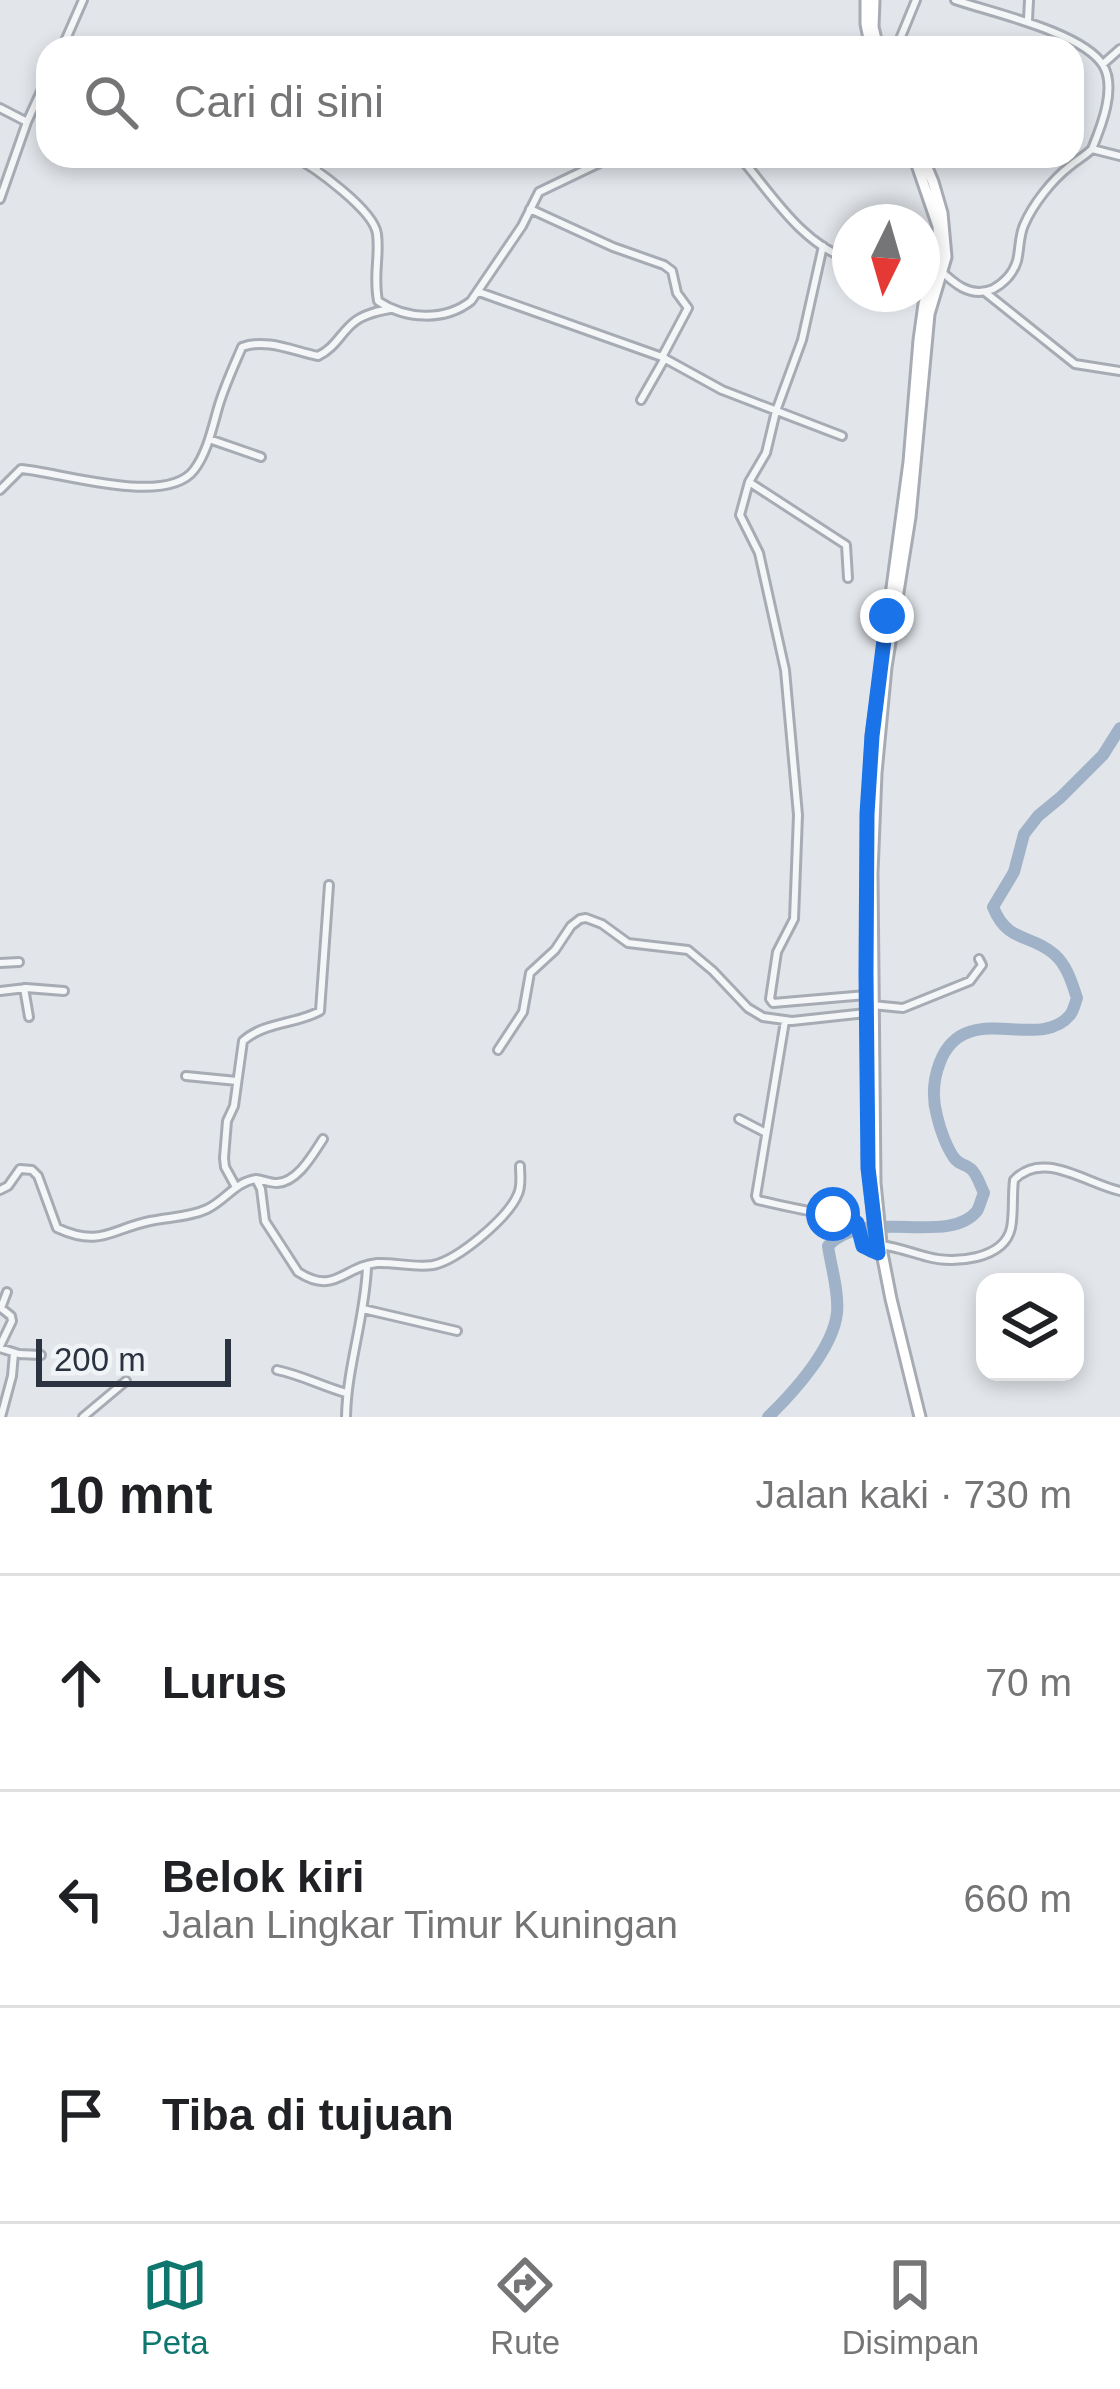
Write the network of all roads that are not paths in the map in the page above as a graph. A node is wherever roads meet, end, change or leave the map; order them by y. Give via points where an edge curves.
1 (83, 0) edge
2 (870, 0) edge
3 (916, 0) edge
4 (956, 0) edge
5 (1029, 0) edge
6 (1028, 21) junction
7 (69, 36) edge
8 (873, 36) edge
9 (901, 36) edge
10 (1061, 36) edge
11 (1084, 48) edge
12 (1120, 49) edge
13 (1104, 67) junction
14 (1115, 70) dead end
15 (36, 102) edge
16 (0, 108) edge
17 (27, 122) junction
18 (1092, 149) junction
19 (1084, 155) edge
20 (1120, 156) edge
21 (313, 168) edge
22 (589, 168) edge
23 (749, 168) edge
24 (925, 168) edge
25 (1066, 168) edge
26 (316, 170) joint
27 (0, 199) edge
28 (939, 204) edge
29 (940, 206) edge
30 (530, 209) junction
31 (823, 246) junction
32 (832, 253) edge
33 (940, 265) edge
34 (940, 270) edge
35 (479, 292) junction
36 (985, 292) junction
37 (390, 309) junction
38 (929, 312) edge
39 (663, 358) junction
40 (1120, 371) edge
41 (641, 400) dead end
42 (776, 411) junction
43 (842, 436) dead end
44 (209, 439) junction
45 (261, 457) dead end
46 (748, 482) junction
47 (0, 490) edge
48 (848, 578) dead end
49 (329, 885) dead end
50 (979, 959) dead end
51 (19, 962) dead end
52 (0, 963) edge
53 (24, 988) junction
54 (0, 991) edge
55 (64, 992) dead end
56 (868, 1004) junction
57 (29, 1017) dead end
58 (785, 1021) junction
59 (498, 1050) dead end
60 (186, 1076) dead end
61 (237, 1081) junction
62 (739, 1119) dead end
63 (766, 1133) junction
64 (323, 1139) dead end
65 (520, 1166) dead end
66 (256, 1179) junction
67 (236, 1186) junction
68 (0, 1190) edge
69 (1120, 1191) edge
70 (880, 1246) junction
71 (367, 1265) junction
72 (7, 1292) dead end
73 (363, 1310) junction
74 (457, 1331) dead end
75 (0, 1347) edge
76 (14, 1353) junction
77 (41, 1355) dead end
78 (277, 1370) dead end
79 (126, 1381) dead end
80 (346, 1394) junction
81 (1, 1417) edge
82 (83, 1417) edge
83 (346, 1417) edge
84 (917, 1417) edge

1 - 7 street
2 - 8 main road
3 - 9 street
4 - 6 street
5 - 6 street
6 - 10 street
11 - 13 street
12 - 13 street
13 - 14 street
13 - 18 street via 1107,106
15 - 17 street
16 - 17 street
17 - 27 street
18 - 19 street
18 - 20 street
21 - 26 street
22 - 30 street via 539,192
23 - 31 street
24 - 28 main road
25 - 36 street via 1023,226 1011,273
26 - 37 street via 374,224 374,280 378,301
29 - 33 main road
30 - 35 street
30 - 39 street via 672,271 688,308
31 - 32 street
31 - 42 street
34 - 36 street via 964,290
35 - 37 street via 445,313
35 - 39 street
36 - 40 street via 1075,364
37 - 44 street via 354,321 317,356 246,344
38 - 56 main road via 878,753
39 - 41 street
39 - 42 street
42 - 43 street
42 - 46 street via 766,453
44 - 45 street
44 - 47 street via 193,471 160,487 26,469
46 - 48 street via 846,545
46 - 56 street via 740,514 758,549 779,642 798,815 793,923 777,952 770,999
49 - 61 street via 320,1011 244,1037
50 - 56 street via 970,981 899,1010
51 - 52 street
53 - 54 street
53 - 55 street
53 - 57 street
56 - 58 street
56 - 70 main road
58 - 59 street via 748,1008 688,950 634,945 580,919 530,974 523,1012
58 - 63 street
60 - 61 street
61 - 67 street via 224,1158
62 - 63 street
63 - 70 street via 758,1200 842,1214 857,1223 863,1246
64 - 66 street via 288,1179
65 - 71 street via 517,1197 459,1254 437,1264
66 - 67 street
66 - 71 street via 265,1221 302,1275 332,1282
67 - 68 street via 206,1210 89,1238 57,1228 32,1170 20,1169
69 - 70 street via 1033,1168 1014,1180 1011,1229 992,1251 938,1259
70 - 84 main road
71 - 73 street
72 - 75 street via 1,1308 12,1321
73 - 74 street
73 - 80 street
75 - 76 street
76 - 77 street
76 - 81 street
78 - 80 street
79 - 82 street
80 - 83 street

